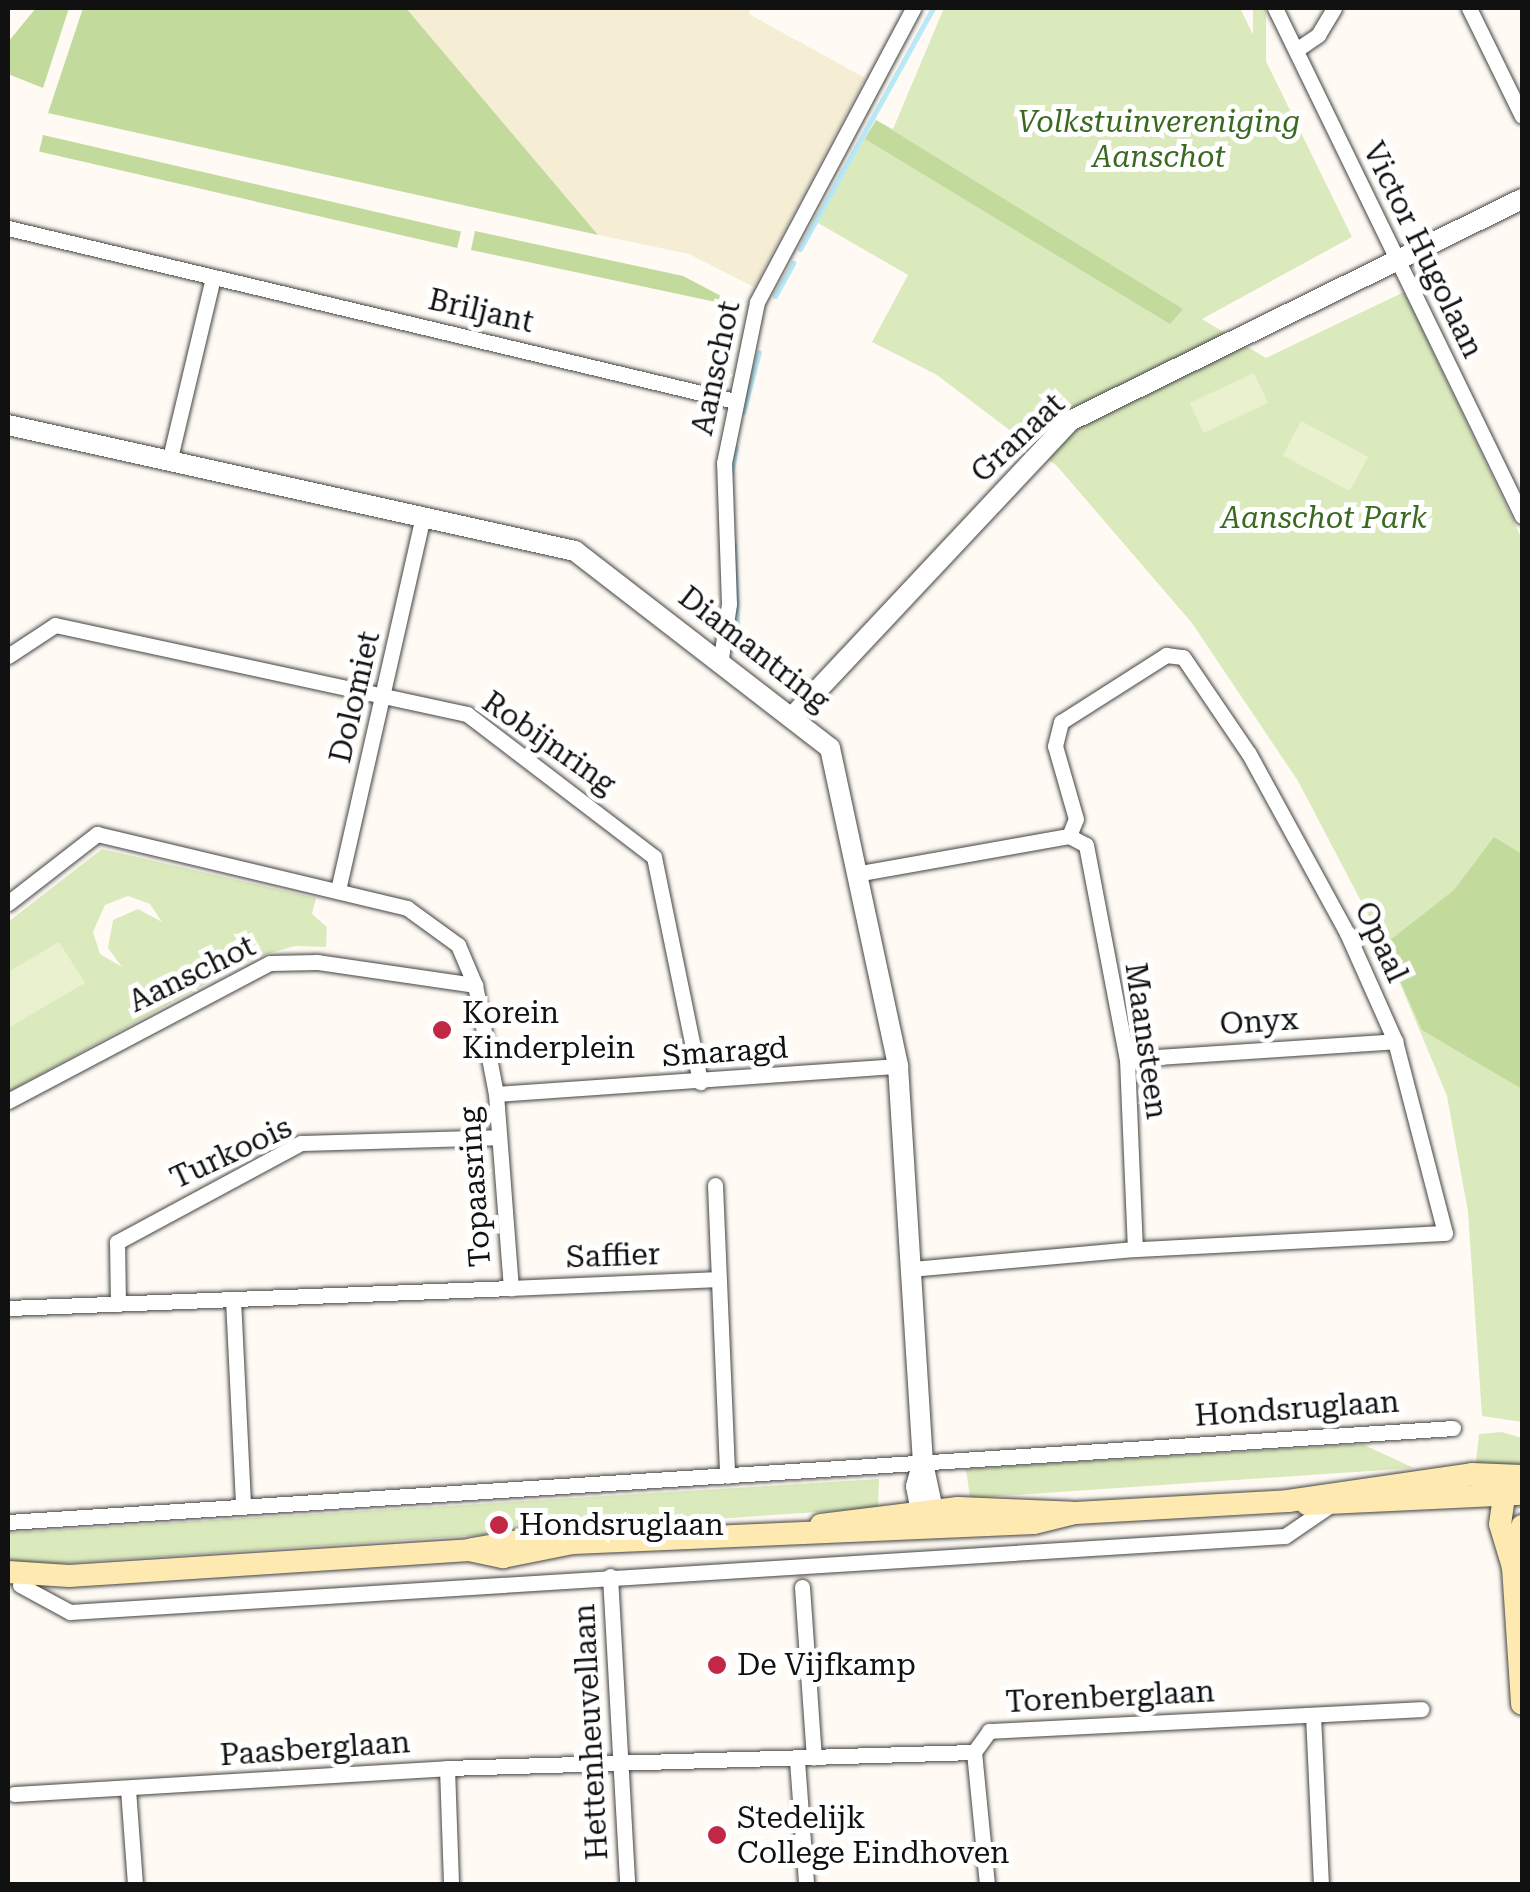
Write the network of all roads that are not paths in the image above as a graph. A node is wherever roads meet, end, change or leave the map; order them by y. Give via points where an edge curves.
1 (913, 8) edge
2 (1275, 8) edge
3 (1334, 8) edge
4 (1470, 8) edge
5 (1296, 50) junction
6 (1522, 116) edge
7 (1522, 199) edge
8 (8, 228) edge
9 (1397, 260) junction
10 (213, 277) junction
11 (735, 401) junction
12 (8, 426) edge
13 (170, 458) junction
14 (423, 516) junction
15 (1522, 516) edge
16 (8, 656) edge
17 (720, 658) junction
18 (384, 697) junction
19 (794, 715) junction
20 (1069, 836) junction
21 (860, 873) junction
22 (338, 890) junction
23 (8, 903) edge
24 (475, 985) junction
25 (1395, 1041) junction
26 (1127, 1059) junction
27 (898, 1066) junction
28 (700, 1082) junction
29 (496, 1094) junction
30 (8, 1100) edge
31 (500, 1137) junction
32 (714, 1185) dead end
33 (1136, 1248) junction
34 (909, 1268) junction
35 (718, 1279) junction
36 (511, 1288) junction
37 (233, 1299) junction
38 (118, 1304) junction
39 (8, 1308) edge
40 (1453, 1428) dead end
41 (922, 1463) junction
42 (728, 1476) junction
43 (1514, 1485) edge
44 (1288, 1500) junction
45 (243, 1506) junction
46 (1326, 1508) junction
47 (925, 1517) junction
48 (8, 1522) edge
49 (1522, 1526) edge
50 (1513, 1567) junction
51 (610, 1576) junction
52 (12, 1581) edge
53 (802, 1587) dead end
54 (1522, 1704) edge
55 (1421, 1709) dead end
56 (1313, 1715) junction
57 (974, 1752) junction
58 (814, 1758) junction
59 (797, 1760) junction
60 (620, 1766) junction
61 (448, 1768) junction
62 (128, 1789) junction
63 (14, 1794) dead end
64 (135, 1884) edge
65 (450, 1884) edge
66 (628, 1884) edge
67 (806, 1884) edge
68 (987, 1884) edge
69 (1321, 1884) edge

1 - 11 street, Aanschot via 757,302
2 - 5 street, Victor Hugolaan
3 - 5 street via 1318,36
4 - 6 street
5 - 9 street, Victor Hugolaan
7 - 9 street, Granaat
8 - 10 street, Briljant
9 - 15 street, Victor Hugolaan
9 - 19 street, Granaat via 1070,421
10 - 11 street, Briljant
10 - 13 street
11 - 17 street, Aanschot via 724,463 730,604
12 - 13 street, Diamantring
13 - 14 street, Diamantring
14 - 17 street, Diamantring via 576,551
14 - 18 street, Dolomiet
16 - 18 street, Robijnring via 55,625
17 - 19 street, Diamantring
18 - 22 street, Dolomiet
18 - 28 street, Robijnring via 467,714 654,856
19 - 21 street, Diamantring via 830,748
20 - 21 street
20 - 25 street, Opaal via 1076,819 1055,746 1061,722 1166,655 1183,657 1302,844
20 - 26 street, Maansteen via 1086,845
21 - 27 street, Diamantring
22 - 23 street, Topaasring via 97,834
22 - 24 street, Topaasring via 406,908 458,945
24 - 29 street, Topaasring
24 - 30 street, Aanschot via 317,962 270,963
25 - 26 street, Onyx
25 - 33 street, Opaal via 1445,1233
26 - 33 street, Maansteen
27 - 28 street, Smaragd
27 - 34 street, Diamantring
28 - 29 street, Smaragd
29 - 31 street, Topaasring
31 - 36 street, Topaasring
31 - 38 street, Turkoois via 301,1144 117,1242
32 - 35 street
33 - 34 street
34 - 41 street, Diamantring
35 - 36 street, Saffier
35 - 42 street
36 - 37 street, Topaasring
37 - 38 street, Topaasring
37 - 45 street
38 - 39 street, Topaasring
40 - 41 street, Hondsruglaan
41 - 42 street, Hondsruglaan
41 - 47 street, Diamantring
42 - 45 street, Hondsruglaan
43 - 44 main road
43 - 46 main road
43 - 50 main road
44 - 46 main road
44 - 47 main road
45 - 48 street, Hondsruglaan
46 - 51 street via 1284,1536
47 - 52 main road via 573,1544 498,1539 468,1550
49 - 50 main road
50 - 54 main road
51 - 52 street via 70,1612
51 - 60 street, Hettenheuvellaan
53 - 58 street
55 - 56 street, Torenberglaan
56 - 57 street, Torenberglaan via 988,1731
56 - 69 street
57 - 58 street, Torenberglaan
57 - 68 street
58 - 59 street, Torenberglaan
59 - 60 street, Torenberglaan
59 - 67 street
60 - 61 street, Paasberglaan
60 - 66 street, Hettenheuvellaan
61 - 62 street, Paasberglaan
61 - 65 street
62 - 63 street, Paasberglaan
62 - 64 street

